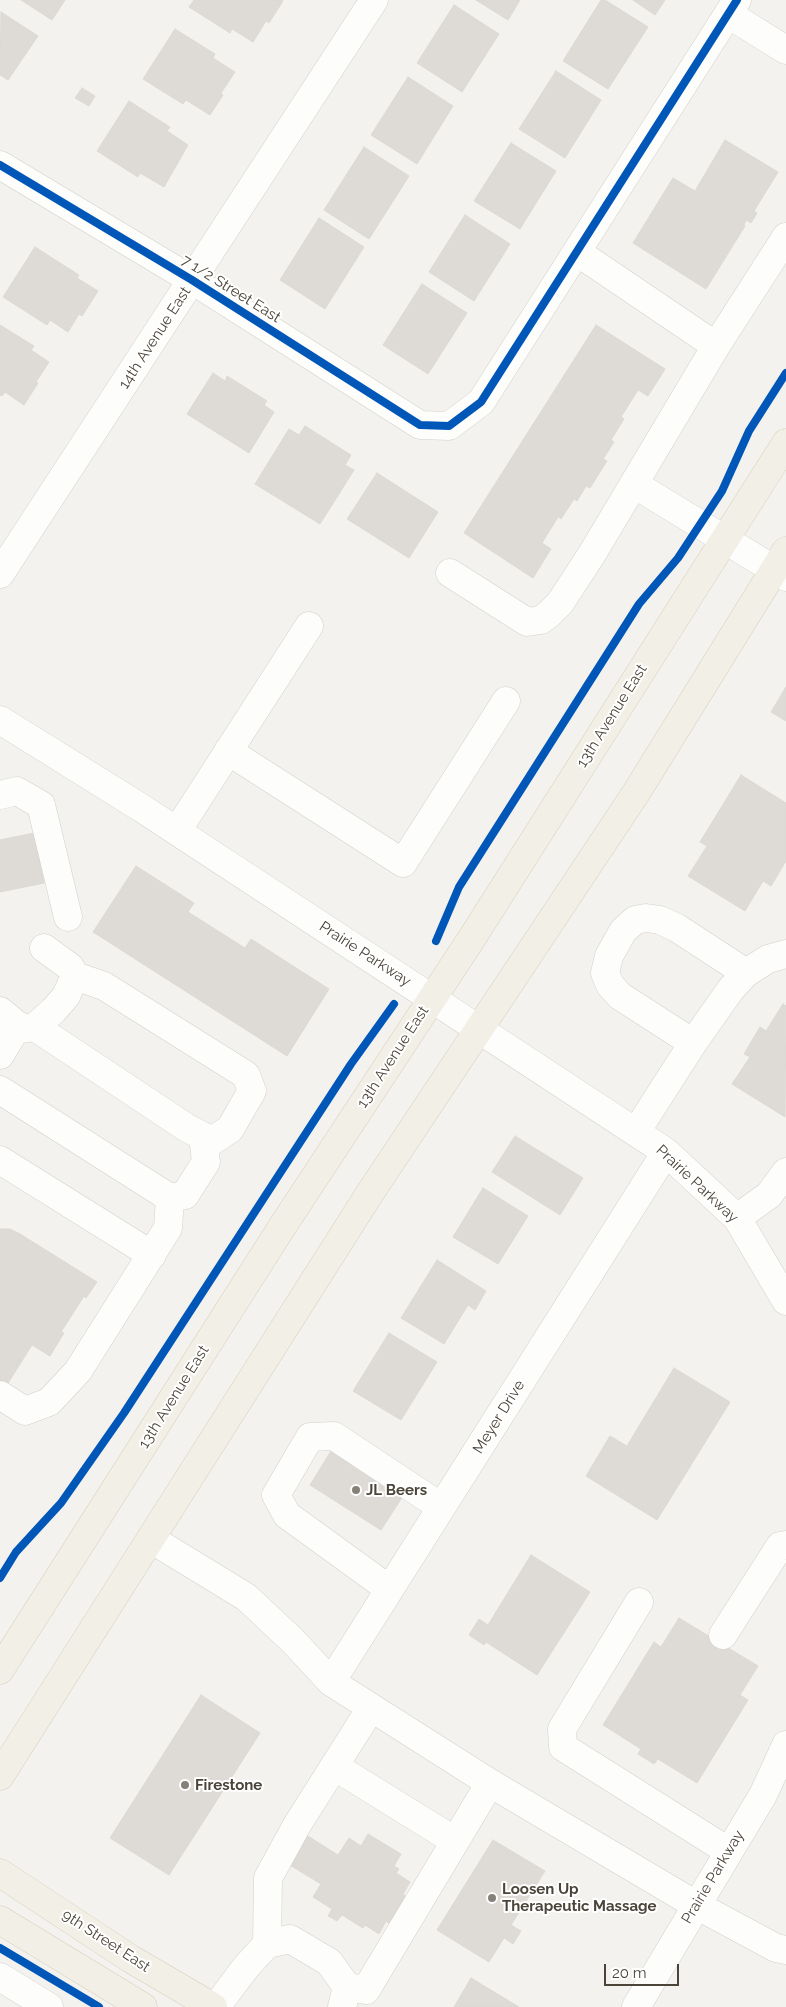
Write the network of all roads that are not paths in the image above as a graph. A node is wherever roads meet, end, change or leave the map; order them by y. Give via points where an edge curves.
1 (374, 0) edge
2 (732, 7) edge
3 (786, 50) edge
4 (0, 165) edge
5 (786, 238) edge
6 (577, 252) junction
7 (192, 280) junction
8 (716, 346) junction
9 (786, 444) edge
10 (634, 484) junction
11 (725, 538) junction
12 (782, 566) edge
13 (450, 573) dead end
14 (0, 574) edge
15 (309, 626) dead end
16 (506, 701) dead end
17 (0, 720) edge
18 (228, 751) junction
19 (0, 795) edge
20 (177, 831) junction
21 (68, 917) dead end
22 (44, 948) dead end
23 (786, 954) edge
24 (746, 973) junction
25 (76, 976) junction
26 (432, 998) junction
27 (18, 1021) edge
28 (479, 1029) junction
29 (693, 1043) junction
30 (0, 1055) edge
31 (0, 1090) edge
32 (636, 1132) junction
33 (202, 1136) junction
34 (666, 1152) junction
35 (0, 1160) edge
36 (785, 1175) edge
37 (170, 1198) junction
38 (737, 1218) junction
39 (152, 1255) junction
40 (786, 1301) edge
41 (0, 1395) edge
42 (441, 1508) junction
43 (151, 1539) junction
44 (786, 1546) edge
45 (389, 1589) junction
46 (639, 1602) dead end
47 (723, 1635) dead end
48 (0, 1670) edge
49 (331, 1682) junction
50 (371, 1708) junction
51 (786, 1745) edge
52 (334, 1766) junction
53 (0, 1776) edge
54 (490, 1783) junction
55 (455, 1841) junction
56 (728, 1851) junction
57 (0, 1873) edge
58 (696, 1905) junction
59 (0, 1920) edge
60 (267, 1944) junction
61 (786, 1950) edge
62 (7, 1990) edge
63 (345, 1997) edge
64 (49, 2007) edge
65 (144, 2007) edge
66 (214, 2007) edge
67 (636, 2007) edge

1 - 7 street, 14th Avenue East
2 - 3 street
2 - 6 street
4 - 7 street, 7 1/2 Street East
5 - 8 street
6 - 7 street, 7 1/2 Street East via 482,402 449,426 420,425
6 - 8 street
7 - 14 street, 14th Avenue East
8 - 10 street
9 - 11 main road, 13th Avenue East
10 - 11 street
10 - 13 street via 560,603 541,620 527,622
11 - 12 street
11 - 26 main road, 13th Avenue East
12 - 28 main road via 636,794
15 - 18 street
16 - 18 street via 403,863
17 - 20 street, Prairie Parkway
18 - 20 street
19 - 21 street via 17,791 41,805
20 - 26 street, Prairie Parkway
22 - 25 street via 70,967
23 - 24 street via 768,959
24 - 29 street
24 - 29 street via 660,920 635,920 623,931 609,956 606,973 610,985 620,996
25 - 27 street via 54,1010
25 - 33 street via 104,986 246,1075 252,1091 230,1129 212,1141
26 - 28 street, Prairie Parkway
26 - 48 main road, 13th Avenue East via 282,1226
27 - 30 street
27 - 33 street
28 - 32 street, Prairie Parkway
28 - 43 main road via 370,1193
29 - 32 street
31 - 37 street
32 - 34 street, Prairie Parkway
33 - 37 street via 206,1162 185,1195
34 - 38 street, Prairie Parkway
34 - 42 street, Meyer Drive
35 - 39 street
36 - 38 street via 769,1195
37 - 39 street via 168,1228
38 - 40 street, Prairie Parkway
39 - 41 street via 78,1371 49,1402 25,1410
42 - 45 street, Meyer Drive
42 - 45 street via 334,1436 310,1437 276,1495 286,1515
43 - 49 street via 246,1597
43 - 53 main road
44 - 47 street via 780,1546
45 - 49 street, Meyer Drive
46 - 56 street via 562,1729 563,1747
49 - 50 street
50 - 52 street
50 - 54 street
51 - 56 street, Prairie Parkway via 763,1795
52 - 55 street
52 - 60 street via 268,1878
54 - 55 street
54 - 58 street
55 - 63 street via 366,1990
56 - 58 street, Prairie Parkway
57 - 66 main road, 9th Street East via 131,1959
58 - 61 street via 776,1948
58 - 67 street, Prairie Parkway
59 - 65 main road
60 - 63 street via 290,1939 329,1962
60 - 66 street
62 - 64 street

